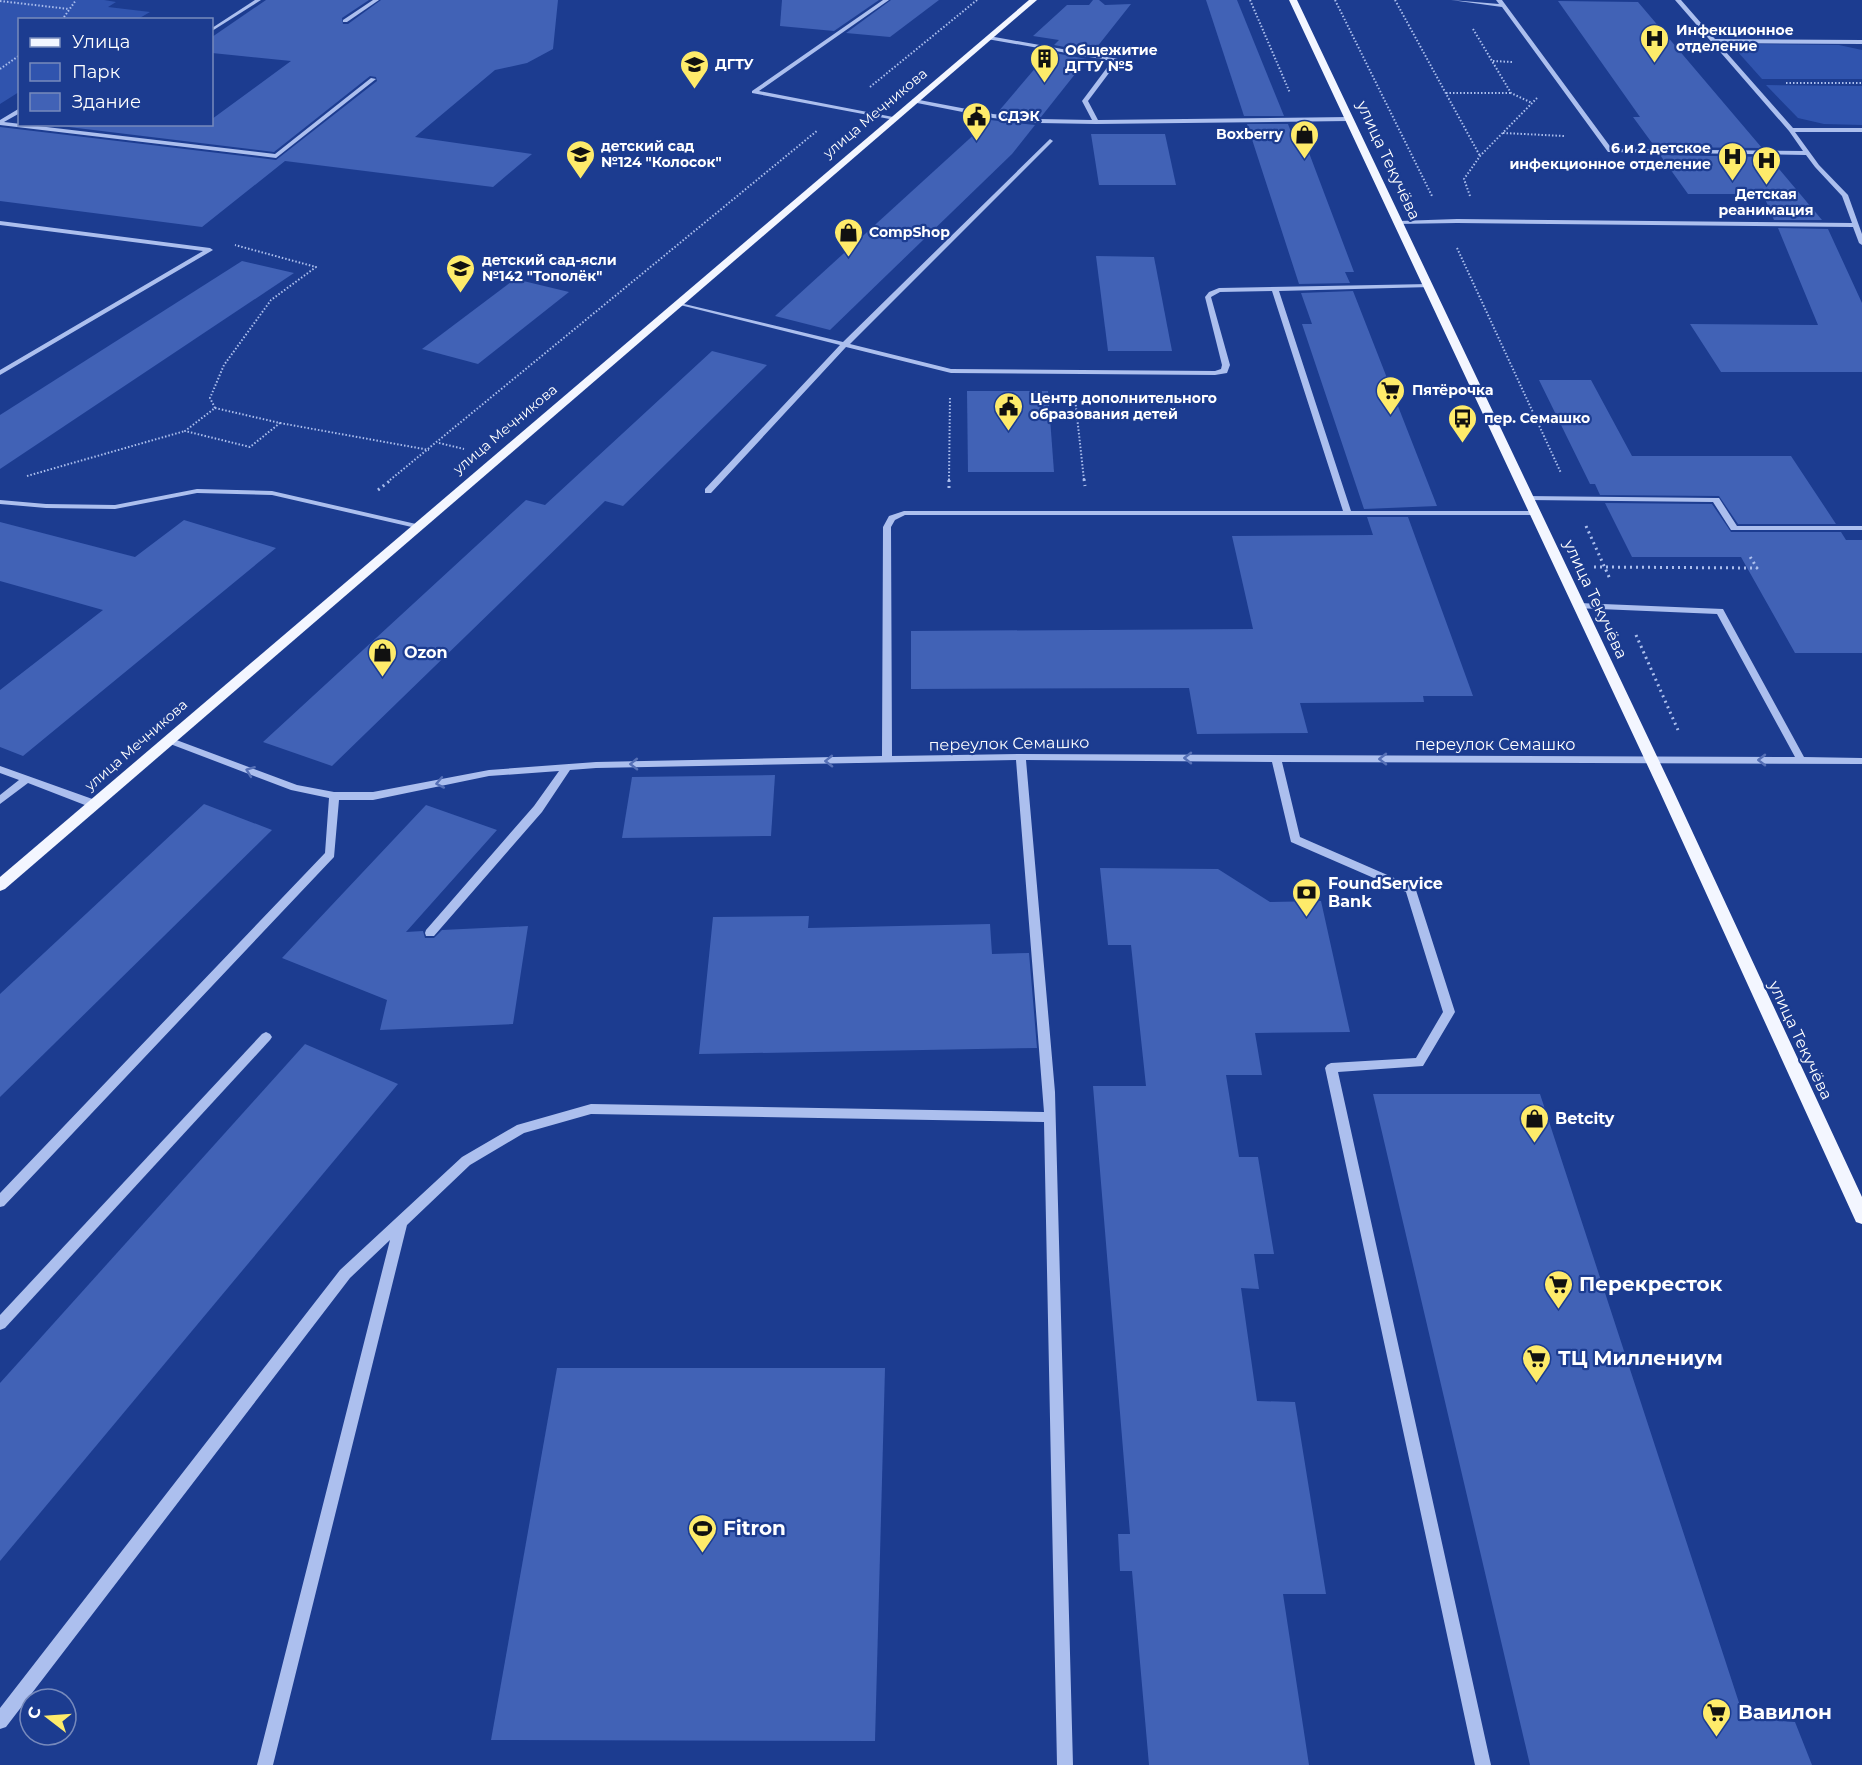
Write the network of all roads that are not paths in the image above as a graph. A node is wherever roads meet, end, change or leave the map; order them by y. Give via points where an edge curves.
1 (258, 0) edge
2 (375, 0) edge
3 (886, 0) edge
4 (1033, 0) edge
5 (1293, 0) edge
6 (1454, 0) edge
7 (1678, 0) edge
8 (1501, 3) edge
9 (345, 21) dead end
10 (213, 29) edge
11 (989, 38) junction
12 (1714, 41) junction
13 (1862, 42) edge
14 (373, 79) dead end
15 (915, 101) junction
16 (18, 111) edge
17 (893, 119) junction
18 (1350, 119) junction
19 (0, 122) edge
20 (1096, 122) junction
21 (18, 124) edge
22 (32, 126) edge
23 (1791, 130) junction
24 (1862, 130) edge
25 (1050, 141) dead end
26 (1808, 153) junction
27 (0, 223) edge
28 (1398, 223) junction
29 (1856, 225) junction
30 (1862, 243) edge
31 (1429, 286) junction
32 (1275, 290) junction
33 (678, 303) junction
34 (845, 344) junction
35 (0, 373) edge
36 (708, 491) dead end
37 (1528, 498) junction
38 (0, 502) edge
39 (1348, 513) junction
40 (1535, 513) junction
41 (416, 526) junction
42 (1862, 528) edge
43 (1579, 606) junction
44 (168, 740) junction
45 (1021, 757) junction
46 (1276, 758) junction
47 (887, 760) junction
48 (1652, 760) junction
49 (1801, 760) junction
50 (1862, 761) edge
51 (567, 767) junction
52 (0, 769) edge
53 (26, 779) junction
54 (334, 796) junction
55 (0, 800) edge
56 (94, 804) junction
57 (0, 885) edge
58 (430, 933) dead end
59 (266, 1037) dead end
60 (1050, 1117) junction
61 (0, 1202) edge
62 (1862, 1216) edge
63 (401, 1221) junction
64 (0, 1324) edge
65 (0, 1721) edge
66 (265, 1765) edge
67 (1065, 1765) edge
68 (1483, 1765) edge

1 - 10 street
2 - 9 street
3 - 17 street via 754,92
4 - 11 main road, улица Мечникова
5 - 18 main road, улица Текучёва
6 - 8 street
7 - 12 street
8 - 26 street via 1610,151
11 - 15 main road, улица Мечникова
11 - 20 street via 1116,60 1084,101
12 - 13 street
12 - 23 street
14 - 22 street via 276,156
15 - 17 main road, улица Мечникова
15 - 20 street via 1039,121
16 - 19 street
17 - 33 main road, улица Мечникова
18 - 20 street
18 - 28 main road, улица Текучёва
19 - 21 street
23 - 24 street
23 - 26 street
25 - 34 street
26 - 29 street via 1845,195
27 - 35 street via 210,250
28 - 29 street
28 - 31 main road, улица Текучёва
29 - 30 street
31 - 32 street
31 - 37 main road, улица Текучёва
32 - 34 street via 1219,291 1208,297 1226,365 1224,371 1215,373 951,371
32 - 39 street
33 - 34 street
33 - 41 main road, улица Мечникова
34 - 36 street
37 - 40 main road, улица Текучёва
37 - 42 street via 1716,500 1734,528
38 - 41 street via 115,507 197,491 261,492
39 - 40 street
39 - 47 street via 904,513 892,518 887,527
40 - 43 main road, улица Текучёва
41 - 44 main road, улица Мечникова
43 - 48 main road, улица Текучёва
43 - 49 street via 1720,611
54 -> 44 street, переулок Семашко via 295,788
44 - 56 main road, улица Мечникова
46 -> 45 street, переулок Семашко
45 - 47 street, переулок Семашко
45 - 60 street
48 -> 46 street, переулок Семашко
46 - 68 street via 1294,839 1411,891 1449,1012 1419,1063 1331,1068
47 -> 51 street, переулок Семашко
49 -> 48 street, переулок Семашко
48 - 62 main road, улица Текучёва
49 - 50 street, переулок Семашко
51 -> 54 street, переулок Семашко via 489,773 373,796
51 - 58 street via 538,809
52 - 53 street
53 - 55 street
53 - 56 street
54 - 61 street via 330,854
56 - 57 main road, улица Мечникова
59 - 64 street
60 - 63 street via 591,1109 521,1129 466,1161
60 - 67 street
63 - 65 street via 345,1275
63 - 66 street

